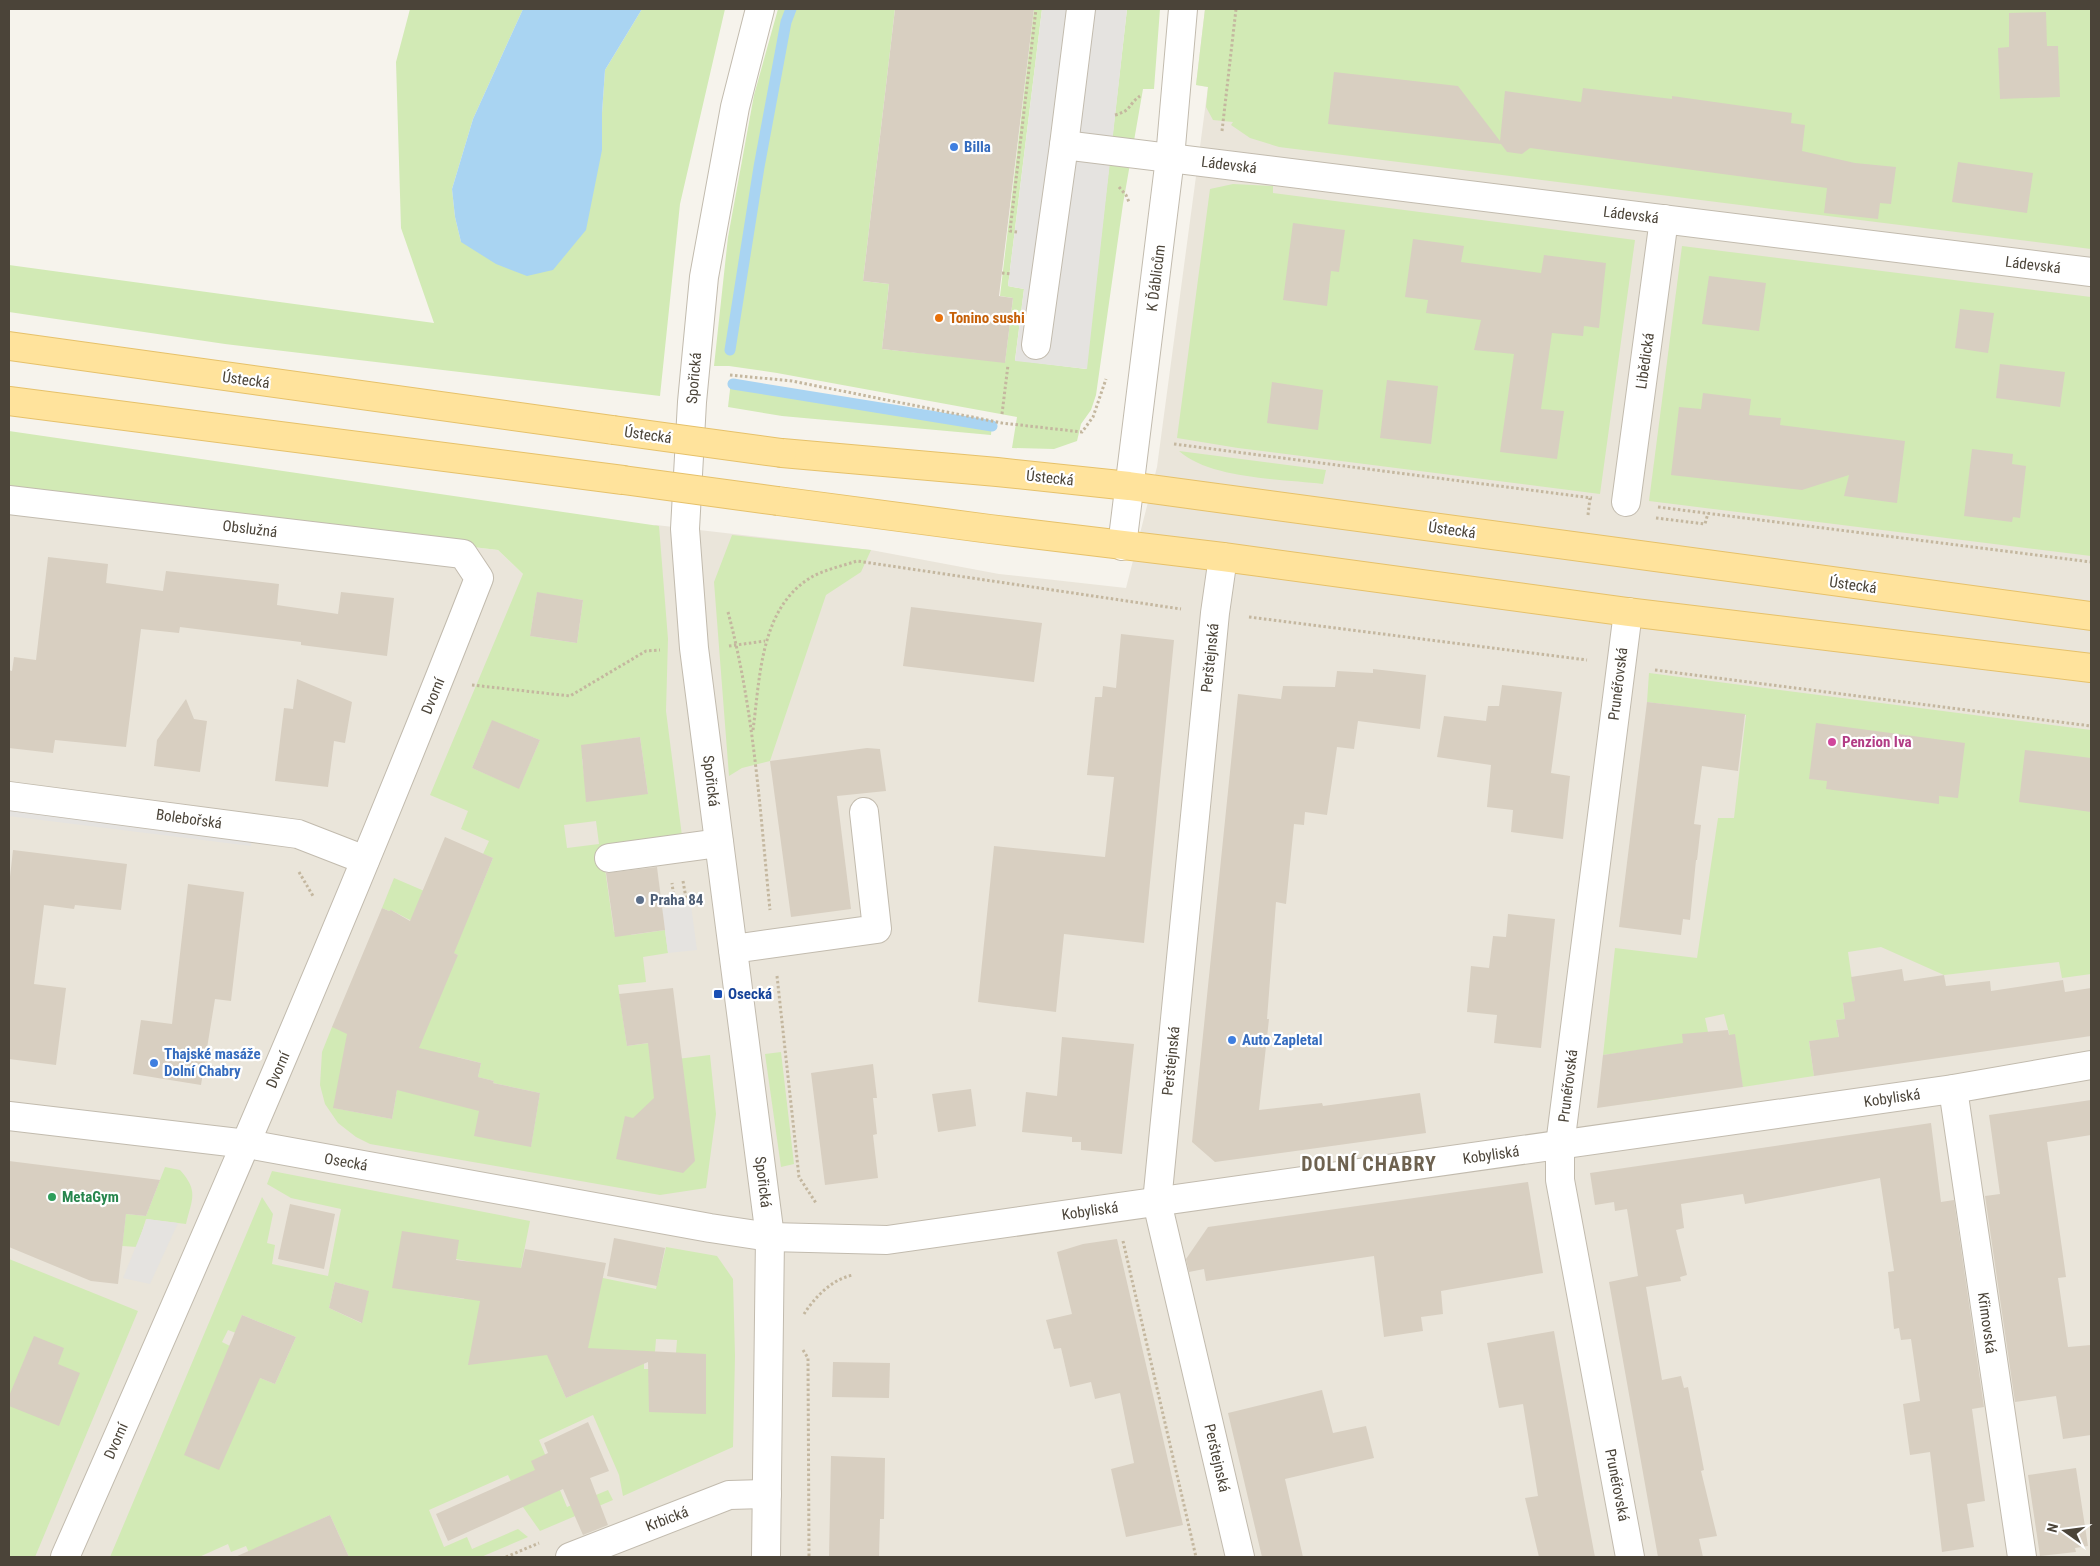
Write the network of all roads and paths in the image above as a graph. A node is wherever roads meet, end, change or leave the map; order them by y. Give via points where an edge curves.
1 (760, 9) edge
2 (1036, 9) edge
3 (1081, 9) edge
4 (1183, 9) edge
5 (1236, 9) edge
6 (1222, 132) dead end
7 (1064, 145) junction
8 (1170, 158) junction
9 (1664, 219) junction
10 (1020, 233) dead end
11 (2091, 272) edge
12 (1002, 273) dead end
13 (1015, 275) dead end
14 (1036, 345) dead end
15 (9, 346) edge
16 (1009, 359) dead end
17 (727, 375) dead end
18 (792, 381) dead end
19 (9, 401) edge
20 (1002, 414) dead end
21 (1129, 486) junction
22 (1590, 498) dead end
23 (9, 500) edge
24 (1626, 502) dead end
25 (1587, 517) dead end
26 (1122, 546) junction
27 (1223, 557) junction
28 (479, 578) joint
29 (726, 607) dead end
30 (1628, 612) junction
31 (1215, 613) junction
32 (2091, 616) edge
33 (765, 641) junction
34 (737, 645) junction
35 (723, 646) dead end
36 (646, 652) dead end
37 (1620, 664) junction
38 (2091, 668) edge
39 (439, 681) junction
40 (2091, 726) edge
41 (752, 735) junction
42 (9, 796) edge
43 (864, 812) dead end
44 (719, 843) junction
45 (609, 858) dead end
46 (366, 860) junction
47 (298, 871) dead end
48 (314, 898) dead end
49 (773, 944) junction
50 (733, 949) junction
51 (2091, 1065) edge
52 (1953, 1089) junction
53 (9, 1116) edge
54 (247, 1144) junction
55 (1560, 1145) junction
56 (1158, 1202) junction
57 (818, 1206) dead end
58 (1122, 1235) dead end
59 (770, 1237) junction
60 (862, 1273) dead end
61 (802, 1323) dead end
62 (797, 1342) dead end
63 (767, 1494) junction
64 (544, 1541) dead end
65 (65, 1557) edge
66 (506, 1557) edge
67 (570, 1557) edge
68 (766, 1557) edge
69 (809, 1557) edge
70 (1196, 1557) edge
71 (1240, 1557) edge
72 (1630, 1557) edge
73 (2022, 1557) edge

1 - 44 street, Spořická via 735,107 704,277 692,393 685,529 694,648
2 - 10 path via 1010,231
3 - 7 street
4 - 8 street, K Ďáblicům
5 - 6 path
7 - 8 street, Ládevská
7 - 14 street
8 - 9 street, Ládevská
8 - 21 street, K Ďáblicům
9 - 11 street, Ládevská
9 - 24 street, Libědická
12 - 13 path
15 - 21 main road, Ústecká, bridge via 782,452
16 - 20 path
17 - 18 path
19 - 26 main road, bridge
21 - 26 street, K Ďáblicům
21 - 32 main road, Ústecká
22 - 25 path
23 - 28 street, Obslužná via 463,554
26 - 27 main road
27 - 30 main road
27 - 31 street, Perštejnská
28 - 39 street, Dvorní
29 - 34 path
30 - 37 street, Prunéřovská
30 - 38 main road
31 - 33 path via 857,561 810,577 786,598
31 - 37 path
31 - 56 street, Perštejnská
33 - 34 path
33 - 41 path
34 - 35 path
34 - 41 path
36 - 39 path via 570,696
37 - 40 path
37 - 55 street, Prunéřovská
39 - 46 street, Dvorní
41 - 49 path
42 - 46 street, Bolebořská via 298,834
43 - 49 street via 878,928
44 - 45 street
44 - 50 street, Spořická
46 - 54 street, Dvorní
47 - 48 path
49 - 50 street
49 - 57 path via 799,1177
50 - 59 street, Spořická
51 - 52 street, Kobyliská
52 - 55 street, Kobyliská
52 - 73 street, Křimovská
53 - 54 street, Osecká
54 - 59 street, Osecká
54 - 65 street, Dvorní
55 - 56 street, Kobyliská
55 - 72 street, Prunéřovská via 1560,1180
56 - 59 street, Kobyliská via 887,1240
56 - 71 street, Perštejnská
58 - 70 path
59 - 63 street, Spořická
60 - 61 path via 845,1277 818,1295 804,1313
62 - 69 path via 808,1358
63 - 67 street, Krbická via 729,1495
63 - 68 street, Spořická
64 - 66 path

